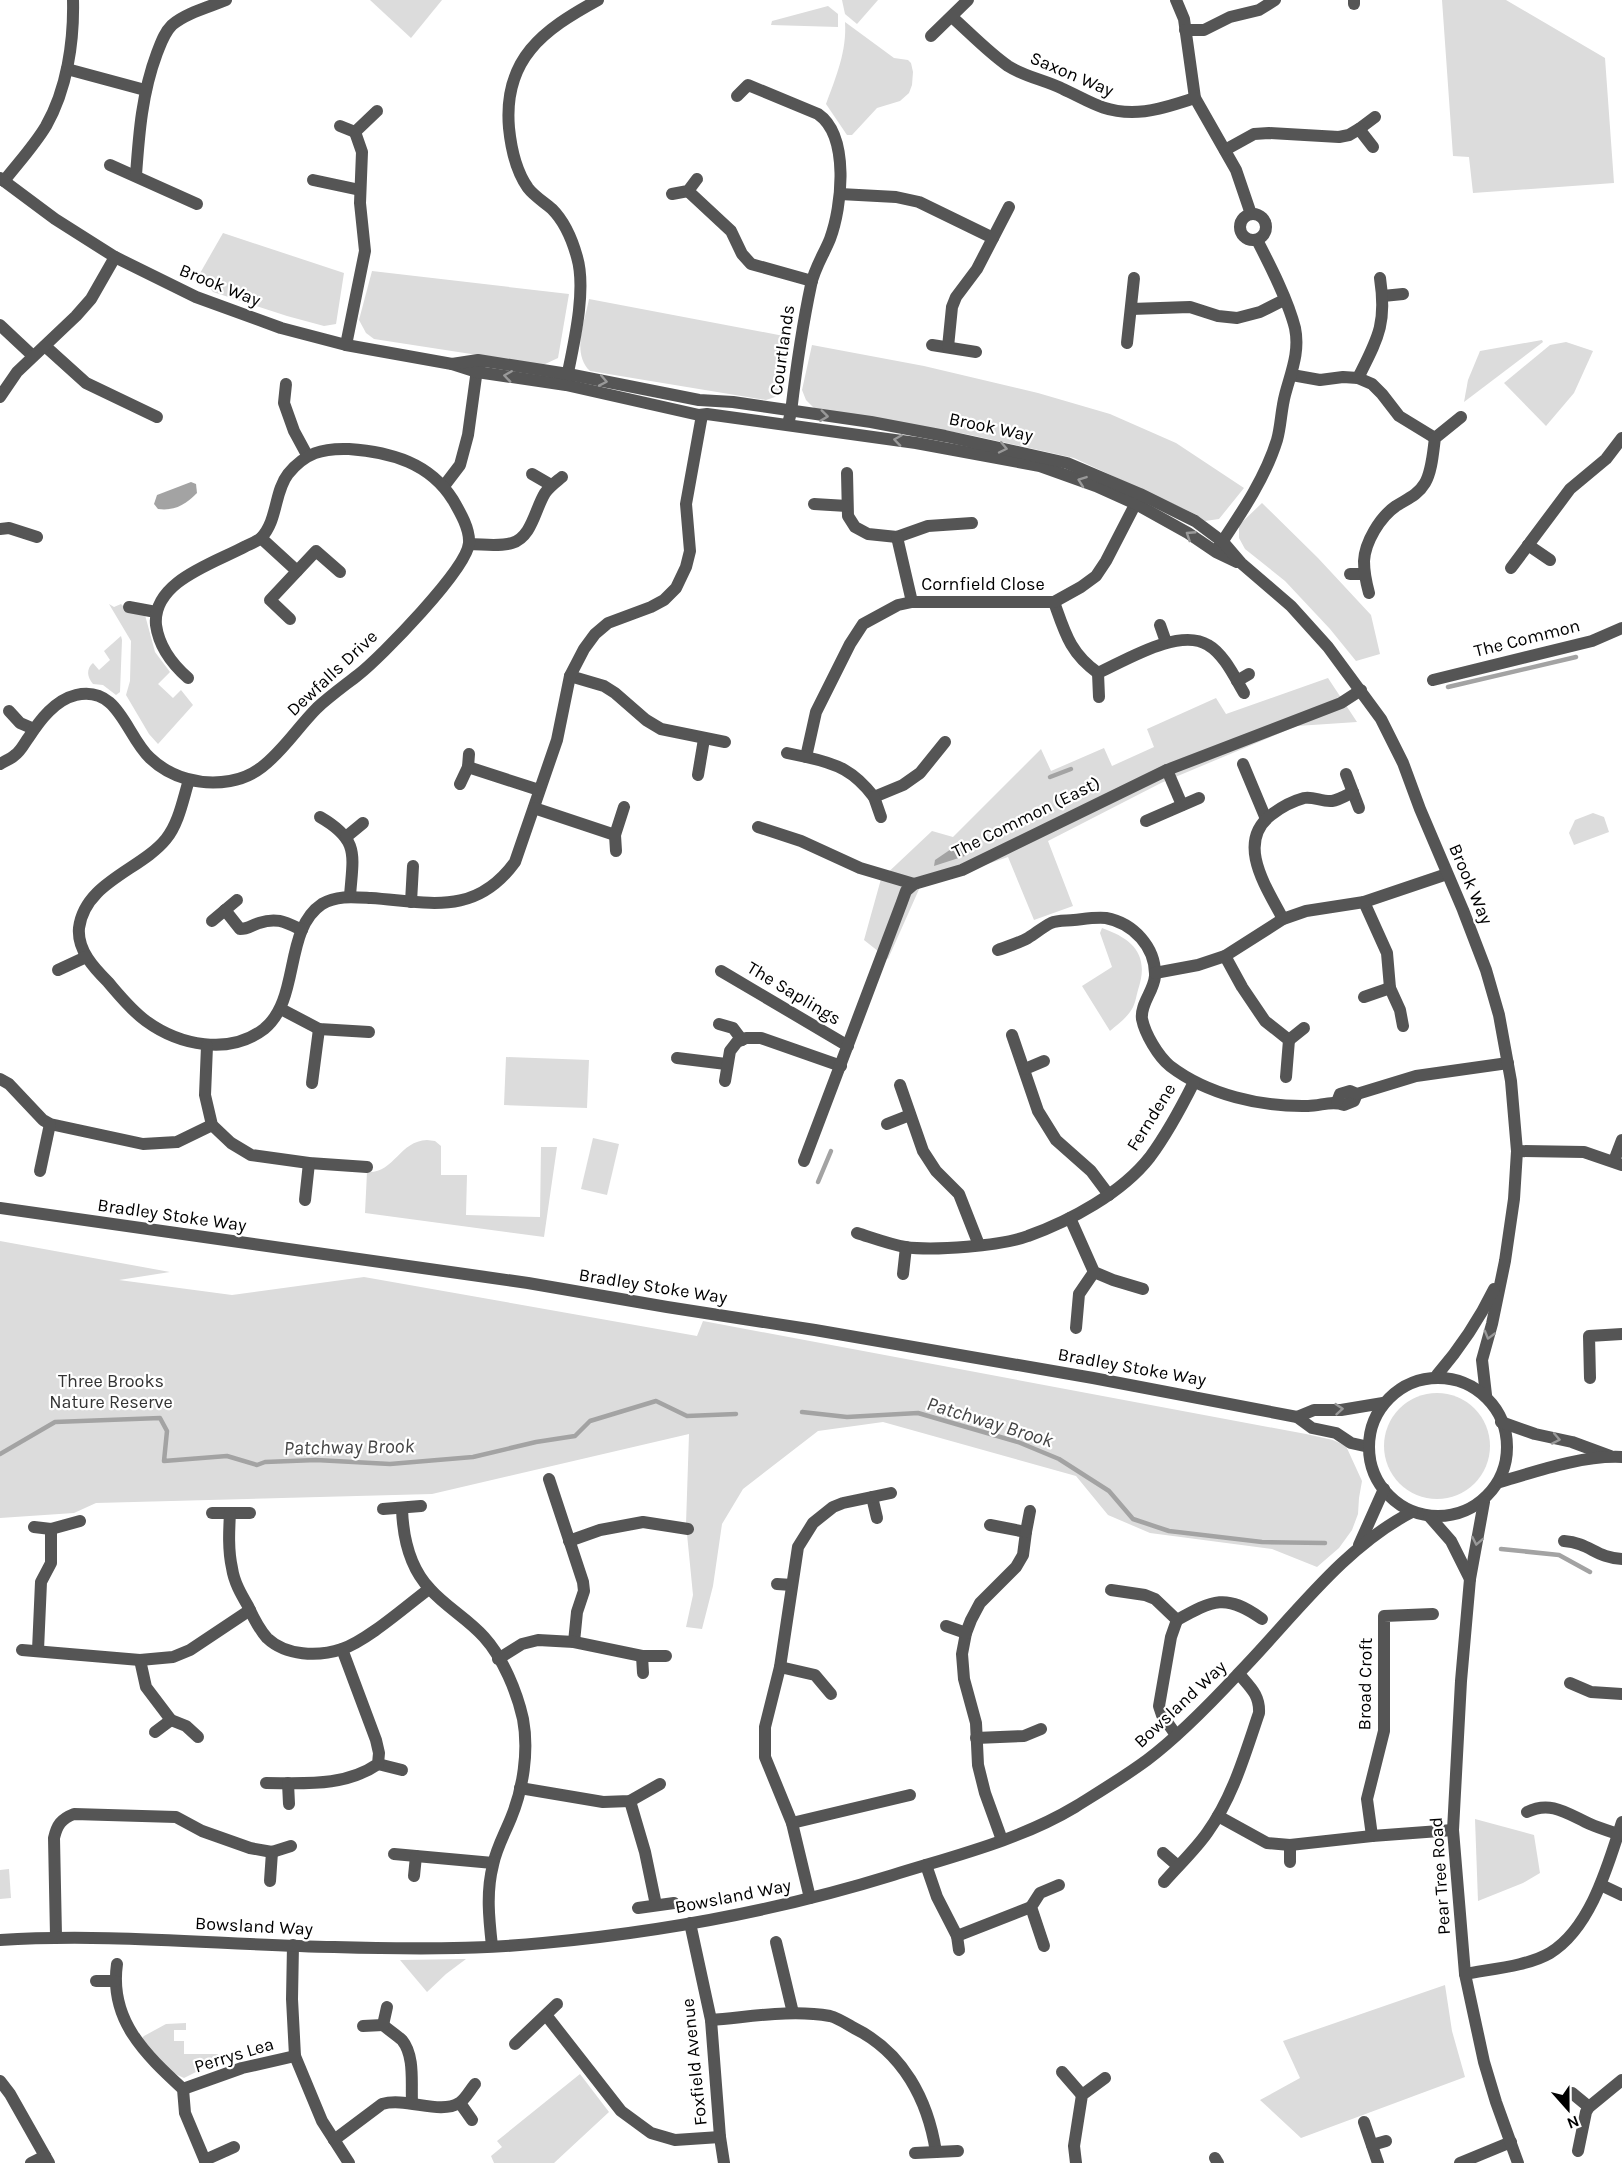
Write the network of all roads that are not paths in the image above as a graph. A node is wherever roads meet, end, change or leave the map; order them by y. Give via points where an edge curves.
1 (73, 0) edge
2 (598, 0) edge
3 (968, 0) edge
4 (1176, 0) edge
5 (1275, 0) edge
6 (220, 1) edge
7 (952, 17) junction
8 (1185, 30) junction
9 (931, 36) dead end
10 (67, 69) junction
11 (746, 72) dead end
12 (748, 85) junction
13 (145, 90) junction
14 (737, 96) dead end
15 (1195, 98) junction
16 (377, 111) dead end
17 (1375, 117) dead end
18 (340, 126) dead end
19 (1359, 129) junction
20 (355, 132) junction
21 (1372, 147) dead end
22 (1225, 150) junction
23 (111, 165) dead end
24 (136, 175) junction
25 (697, 179) dead end
26 (2, 180) edge
27 (313, 180) dead end
28 (360, 190) junction
29 (688, 191) junction
30 (672, 194) dead end
31 (840, 195) junction
32 (197, 204) dead end
33 (1009, 207) dead end
34 (1251, 214) junction
35 (993, 238) junction
36 (1257, 240) junction
37 (115, 257) junction
38 (1134, 278) dead end
39 (1380, 278) dead end
40 (812, 281) junction
41 (1403, 294) dead end
42 (1383, 296) junction
43 (1284, 300) junction
44 (1131, 309) junction
45 (0, 325) edge
46 (1127, 343) dead end
47 (346, 345) junction
48 (933, 345) dead end
49 (45, 346) junction
50 (948, 347) junction
51 (976, 352) dead end
52 (33, 356) junction
53 (478, 366) junction
54 (1292, 375) junction
55 (1358, 378) junction
56 (567, 379) junction
57 (286, 384) dead end
58 (0, 397) edge
59 (702, 409) junction
60 (157, 417) dead end
61 (1461, 417) dead end
62 (789, 418) junction
63 (1435, 438) junction
64 (1622, 438) edge
65 (307, 455) junction
66 (847, 473) dead end
67 (532, 474) dead end
68 (562, 477) dead end
69 (551, 485) junction
70 (444, 486) junction
71 (1138, 499) junction
72 (814, 504) dead end
73 (847, 506) junction
74 (972, 523) dead end
75 (0, 529) edge
76 (37, 537) dead end
77 (897, 537) junction
78 (261, 538) junction
79 (469, 544) junction
80 (1528, 545) junction
81 (1219, 547) junction
82 (1550, 560) dead end
83 (1511, 568) dead end
84 (297, 571) junction
85 (340, 572) dead end
86 (1350, 573) dead end
87 (1364, 574) junction
88 (1369, 593) dead end
89 (912, 602) junction
90 (1054, 602) junction
91 (129, 607) dead end
92 (156, 612) junction
93 (290, 619) dead end
94 (1160, 625) dead end
95 (1622, 628) edge
96 (1166, 642) junction
97 (1098, 673) junction
98 (1249, 674) dead end
99 (570, 676) junction
100 (188, 678) dead end
101 (1237, 681) junction
102 (1437, 682) dead end
103 (1361, 690) junction
104 (1244, 693) dead end
105 (1099, 697) dead end
106 (9, 711) dead end
107 (34, 729) junction
108 (704, 739) junction
109 (725, 742) dead end
110 (945, 742) dead end
111 (787, 753) dead end
112 (806, 758) junction
113 (0, 764) edge
114 (1243, 764) dead end
115 (1167, 770) junction
116 (1346, 774) dead end
117 (698, 775) dead end
118 (189, 780) junction
119 (460, 784) dead end
120 (539, 790) junction
121 (1353, 792) junction
122 (874, 797) junction
123 (1199, 798) dead end
124 (1182, 805) junction
125 (624, 807) dead end
126 (534, 808) junction
127 (1359, 808) dead end
128 (320, 817) dead end
129 (881, 817) dead end
130 (1266, 819) junction
131 (1146, 821) dead end
132 (363, 823) dead end
133 (758, 826) dead end
134 (615, 835) junction
135 (346, 837) junction
136 (616, 851) dead end
137 (413, 866) dead end
138 (1447, 874) junction
139 (914, 884) junction
140 (350, 896) junction
141 (237, 900) dead end
142 (411, 902) junction
143 (1364, 902) junction
144 (225, 910) junction
145 (1283, 919) junction
146 (212, 921) dead end
147 (302, 930) junction
148 (998, 950) dead end
149 (1225, 956) junction
150 (86, 957) junction
151 (58, 970) dead end
152 (721, 971) dead end
153 (1155, 973) junction
154 (1390, 987) junction
155 (1365, 997) dead end
156 (281, 1009) junction
157 (719, 1024) dead end
158 (1402, 1026) dead end
159 (1304, 1028) dead end
160 (319, 1029) junction
161 (369, 1032) dead end
162 (1012, 1035) dead end
163 (742, 1040) junction
164 (1289, 1040) junction
165 (207, 1046) junction
166 (848, 1046) junction
167 (677, 1058) dead end
168 (1044, 1061) dead end
169 (1508, 1063) junction
170 (726, 1064) junction
171 (841, 1066) junction
172 (1025, 1069) junction
173 (1286, 1077) dead end
174 (0, 1079) edge
175 (725, 1081) dead end
176 (1194, 1082) junction
177 (312, 1083) dead end
178 (900, 1086) dead end
179 (910, 1115) junction
180 (50, 1124) junction
181 (887, 1124) dead end
182 (212, 1125) junction
183 (1622, 1140) edge
184 (1517, 1151) junction
185 (804, 1161) dead end
186 (309, 1163) junction
187 (1618, 1163) edge
188 (367, 1167) dead end
189 (40, 1171) dead end
190 (1109, 1195) junction
191 (305, 1200) dead end
192 (0, 1208) edge
193 (1070, 1218) junction
194 (857, 1233) dead end
195 (979, 1245) junction
196 (906, 1247) junction
197 (1094, 1272) junction
198 (903, 1274) dead end
199 (1500, 1277) junction
200 (1143, 1289) dead end
201 (1076, 1328) dead end
202 (1622, 1334) edge
203 (1437, 1375) junction
204 (1590, 1378) dead end
205 (1486, 1395) junction
206 (1383, 1403) junction
207 (1297, 1417) junction
208 (1502, 1422) junction
209 (1368, 1447) junction
210 (1616, 1457) edge
211 (549, 1479) dead end
212 (1500, 1482) junction
213 (1384, 1489) junction
214 (891, 1493) dead end
215 (872, 1497) junction
216 (1484, 1502) junction
217 (422, 1506) dead end
218 (383, 1509) dead end
219 (402, 1509) junction
220 (1030, 1511) dead end
221 (1412, 1512) junction
222 (212, 1513) dead end
223 (230, 1513) junction
224 (250, 1513) dead end
225 (1430, 1516) junction
226 (877, 1518) dead end
227 (80, 1521) dead end
228 (990, 1525) dead end
229 (34, 1527) dead end
230 (51, 1529) junction
231 (688, 1529) dead end
232 (1026, 1532) junction
233 (569, 1541) junction
234 (1564, 1541) dead end
235 (1358, 1549) junction
236 (1622, 1559) edge
237 (1470, 1579) junction
238 (777, 1584) dead end
239 (792, 1585) junction
240 (429, 1589) junction
241 (1111, 1590) dead end
242 (250, 1610) junction
243 (1433, 1614) dead end
244 (1262, 1618) dead end
245 (1177, 1620) junction
246 (946, 1626) dead end
247 (966, 1633) junction
248 (574, 1642) junction
249 (342, 1649) junction
250 (22, 1650) dead end
251 (38, 1650) junction
252 (642, 1656) junction
253 (666, 1656) dead end
254 (498, 1659) junction
255 (140, 1660) junction
256 (780, 1667) junction
257 (643, 1673) dead end
258 (1239, 1674) junction
259 (1570, 1683) dead end
260 (831, 1694) dead end
261 (1622, 1694) edge
262 (171, 1720) junction
263 (1041, 1729) dead end
264 (155, 1732) dead end
265 (1176, 1735) junction
266 (198, 1737) dead end
267 (976, 1738) junction
268 (378, 1764) junction
269 (402, 1770) dead end
270 (288, 1783) junction
271 (266, 1784) dead end
272 (660, 1784) dead end
273 (520, 1788) junction
274 (910, 1795) dead end
275 (630, 1801) junction
276 (289, 1804) dead end
277 (1527, 1812) dead end
278 (1218, 1816) junction
279 (792, 1823) junction
280 (1620, 1828) edge
281 (1453, 1830) junction
282 (1372, 1836) junction
283 (1002, 1840) junction
284 (1290, 1845) junction
285 (291, 1846) dead end
286 (272, 1852) junction
287 (1163, 1853) dead end
288 (394, 1854) dead end
289 (416, 1856) junction
290 (1290, 1862) dead end
291 (493, 1863) junction
292 (926, 1865) junction
293 (1178, 1866) junction
294 (414, 1876) dead end
295 (270, 1881) dead end
296 (1164, 1882) dead end
297 (1059, 1885) dead end
298 (1601, 1885) junction
299 (1622, 1895) edge
300 (810, 1898) junction
301 (674, 1903) dead end
302 (656, 1905) junction
303 (1031, 1907) junction
304 (638, 1908) dead end
305 (690, 1923) junction
306 (56, 1936) junction
307 (957, 1936) junction
308 (0, 1940) edge
309 (776, 1942) dead end
310 (293, 1945) junction
311 (492, 1946) junction
312 (1044, 1946) dead end
313 (959, 1950) dead end
314 (117, 1964) dead end
315 (1465, 1974) junction
316 (96, 1981) dead end
317 (115, 1981) junction
318 (557, 2004) dead end
319 (387, 2007) dead end
320 (793, 2013) junction
321 (546, 2015) junction
322 (711, 2020) junction
323 (382, 2025) junction
324 (363, 2026) dead end
325 (515, 2044) dead end
326 (295, 2056) junction
327 (1062, 2072) dead end
328 (1105, 2078) dead end
329 (1622, 2080) edge
330 (0, 2081) edge
331 (475, 2084) dead end
332 (183, 2089) junction
333 (1572, 2093) dead end
334 (1082, 2095) junction
335 (412, 2102) junction
336 (460, 2103) junction
337 (1589, 2107) junction
338 (472, 2120) dead end
339 (1364, 2122) dead end
340 (720, 2137) junction
341 (334, 2140) junction
342 (1386, 2141) dead end
343 (1510, 2142) junction
344 (1372, 2145) junction
345 (234, 2147) dead end
346 (958, 2151) dead end
347 (1578, 2151) dead end
348 (936, 2152) junction
349 (915, 2153) dead end
350 (47, 2159) edge
351 (205, 2161) edge
352 (31, 2163) edge
353 (349, 2163) edge
354 (724, 2163) edge
355 (1076, 2163) edge
356 (1378, 2163) edge
357 (1460, 2163) edge
358 (1518, 2163) edge

1 - 10 street
2 - 56 street via 565,18 534,43 519,64 509,104 516,164 528,188 567,229 578,258 581,288
3 - 7 street
4 - 8 street
5 - 8 street via 1204,30
6 - 13 street via 170,27 162,38
7 - 9 street
7 - 15 street, Saxon Way via 1008,66 1099,108 1155,110
8 - 15 street
10 - 13 street
10 - 26 street via 46,125
11 - 12 street
12 - 14 street
12 - 31 street, Courtlands via 824,119 837,141
13 - 24 street
15 - 22 street
16 - 20 street
17 - 19 street
18 - 20 street
19 - 21 street
19 - 22 street via 1339,137 1254,134
20 - 28 street via 362,152
22 - 34 street via 1241,180
23 - 24 street
24 - 32 street
25 - 29 street
26 - 37 street, Brook Way
27 - 28 street
28 - 47 street via 365,251
29 - 30 street
29 - 40 street via 731,231 742,254 752,264
31 - 35 street via 919,202
31 - 40 street, Courtlands via 831,237
33 - 35 street
34 - 36 street via 1259,215 1266,224
34 - 36 street via 1242,219 1240,230 1246,238
35 - 50 street via 956,297
36 - 43 street
37 - 47 street, Brook Way via 204,300 281,328
37 - 49 street via 91,299
38 - 44 street
39 - 42 street
40 - 62 street, Courtlands
41 - 42 street
42 - 55 street via 1382,327
43 - 44 street via 1237,318 1190,307
43 - 54 street via 1295,329 1297,348
44 - 46 street
45 - 52 street
47 - 53 street, Brook Way
48 - 50 street
49 - 52 street
49 - 60 street via 86,383
50 - 51 street
52 - 58 street
53 - 56 street, Brook Way
53 - 70 street via 460,465
54 - 55 street via 1320,380
54 - 81 street via 1267,468
55 - 63 street via 1372,384 1399,416
56 - 59 street, Brook Way
57 - 65 street via 284,403
59 - 62 street, Brook Way
59 - 99 street via 686,504 690,551 676,588 651,607 608,623 584,649
61 - 63 street
62 - 71 street, Brook Way via 1040,466
63 - 87 street via 1425,484 1385,516 1375,530 1364,558
64 - 80 street via 1606,459 1570,489
65 - 70 street via 330,448 404,458
65 - 78 street via 286,477
66 - 73 street
67 - 69 street
68 - 69 street
69 - 79 street via 523,537 500,545
70 - 79 street via 463,518
71 - 81 street, Brook Way via 1181,513
71 - 90 street, Cornfield Close via 1096,576
72 - 73 street
73 - 77 street via 855,527 868,534
74 - 77 street via 928,526
75 - 76 street
77 - 89 street, Cornfield Close
78 - 84 street
78 - 92 street via 180,581 163,597
79 - 118 street, Dewfalls Drive via 448,582 419,614 359,675 319,706 260,769 232,780
80 - 82 street
80 - 83 street
81 - 103 street, Brook Way via 1291,606
84 - 85 street via 316,550
84 - 93 street via 270,600
86 - 87 street
87 - 88 street
89 - 90 street, Cornfield Close
89 - 112 street, Cornfield Close via 863,624 816,712
90 - 97 street, Cornfield Close via 1070,645
91 - 92 street
92 - 100 street via 158,635 165,652
94 - 96 street
95 - 102 street, The Common via 1592,641
96 - 97 street
96 - 101 street via 1192,640 1209,645
97 - 105 street
98 - 101 street
99 - 108 street via 604,686 662,729
99 - 120 street via 557,740
101 - 104 street
103 - 115 street, The Common (East) via 1341,703
103 - 138 street, Brook Way via 1403,763
106 - 107 street via 20,723
107 - 113 street, Dewfalls Drive via 17,754
107 - 118 street, Dewfalls Drive via 47,712 76,695 105,699 117,709 148,757
108 - 109 street
108 - 117 street
110 - 122 street via 920,773
111 - 112 street
112 - 122 street via 831,762 851,772
114 - 130 street
115 - 124 street
115 - 139 street, The Common (East) via 962,870
116 - 121 street
118 - 150 street via 166,839 104,887 84,912 79,928
119 - 120 street via 468,761
120 - 126 street
121 - 127 street
121 - 130 street via 1331,801 1305,798 1280,808
122 - 129 street
123 - 124 street
124 - 131 street
125 - 134 street
126 - 134 street
126 - 142 street via 515,862 483,894 439,903
128 - 135 street
130 - 145 street via 1255,837 1256,862
132 - 135 street
133 - 139 street via 860,868
134 - 136 street
135 - 140 street via 354,853
137 - 142 street
138 - 143 street
138 - 169 street, Brook Way via 1486,970
139 - 166 street via 906,891
140 - 142 street
140 - 147 street via 322,904
141 - 144 street
143 - 145 street via 1305,911
143 - 154 street via 1387,954
144 - 146 street
144 - 147 street via 240,929 277,919
145 - 149 street
147 - 156 street
148 - 153 street via 1053,922 1108,919 1136,931 1149,950
149 - 153 street
149 - 164 street via 1265,1021
150 - 151 street
150 - 165 street via 130,1008 160,1031
152 - 166 street, The Saplings
153 - 176 street via 1143,1007 1144,1026 1168,1064
154 - 155 street
154 - 158 street
156 - 160 street
156 - 165 street via 265,1028 248,1039
157 - 163 street via 733,1028
159 - 164 street
160 - 161 street
160 - 177 street
162 - 172 street
163 - 170 street via 730,1051
163 - 171 street via 761,1038
164 - 173 street
165 - 182 street via 205,1095
166 - 171 street
167 - 170 street
168 - 172 street
169 - 176 street, Ferndene via 1416,1076 1357,1094 1340,1094 1337,1102 1309,1106 1266,1103
169 - 184 street, Brook Way
170 - 175 street
171 - 185 street
172 - 190 street via 1038,1111 1056,1140 1091,1171
174 - 180 street
176 - 190 street, Ferndene via 1175,1120 1149,1158
178 - 179 street
179 - 181 street
179 - 195 street via 936,1171 959,1194
180 - 182 street via 142,1144 177,1142
180 - 189 street
182 - 186 street via 251,1155
183 - 187 street
184 - 187 street via 1584,1152
184 - 199 street, Brook Way via 1514,1199
186 - 188 street
186 - 191 street
190 - 193 street, Ferndene
192 - 207 street, Bradley Stoke Way via 469,1275 815,1330
193 - 195 street, Ferndene via 1026,1237
193 - 197 street
194 - 196 street, Ferndene
195 - 196 street, Ferndene
196 - 198 street
197 - 200 street
197 - 201 street via 1078,1294
199 - 203 street, Brook Way via 1480,1318
199 -> 205 street, Brook Way via 1482,1360
202 - 204 street via 1589,1336
203 - 205 street via 1464,1380
203 - 206 street via 1406,1386
205 - 208 street
207 -> 206 street, Bradley Stoke Way via 1314,1410
206 - 209 street via 1371,1424
207 - 209 street, Bradley Stoke Way via 1312,1428
208 -> 210 street
208 - 212 street via 1505,1449
209 - 213 street
210 - 212 street via 1558,1466
211 - 233 street
212 - 216 street
213 - 221 street
213 - 235 street, Bowsland Way
214 - 215 street
215 - 226 street
215 - 239 street via 833,1507 813,1523 798,1547
216 - 225 street via 1463,1513
216 -> 237 street, Pear Tree Road
217 - 219 street
218 - 219 street
219 - 240 street via 404,1540
220 - 232 street
221 - 225 street
221 - 235 street, Bowsland Way via 1386,1525
222 - 223 street
223 - 224 street
223 - 242 street via 232,1571
225 - 237 street via 1451,1541
227 - 230 street
228 - 232 street
229 - 230 street
230 - 251 street via 51,1563 41,1582
231 - 233 street via 643,1522
232 - 247 street via 1023,1555 1016,1567 980,1603
233 - 248 street via 584,1591
234 - 236 street via 1579,1542 1603,1557
235 - 258 street, Bowsland Way
237 - 281 street, Pear Tree Road
238 - 239 street
239 - 256 street
240 - 249 street via 373,1632
240 - 254 street via 485,1638
241 - 245 street via 1145,1594
242 - 249 street via 268,1638 282,1648 299,1653
242 - 255 street via 182,1654
243 - 282 street, Broad Croft via 1384,1616 1384,1731 1367,1799
244 - 245 street via 1244,1606 1219,1601
245 - 265 street via 1159,1706
246 - 247 street
247 - 267 street via 962,1654 964,1679
248 - 252 street
248 - 254 street via 538,1640 522,1644
249 - 268 street via 376,1740
250 - 251 street
251 - 255 street
252 - 253 street
252 - 257 street
254 - 273 street via 523,1720
255 - 262 street via 146,1687
256 - 260 street via 815,1676
256 - 279 street via 765,1727 765,1757
258 - 265 street, Bowsland Way
258 - 278 street via 1256,1693 1259,1713 1237,1778
259 - 261 street via 1591,1692
262 - 264 street
262 - 266 street
263 - 267 street via 1024,1736
265 - 283 street, Bowsland Way via 1148,1759 1074,1807
267 - 283 street via 985,1793
268 - 269 street
268 - 270 street via 359,1775 333,1782
270 - 271 street
270 - 276 street
272 - 275 street
273 - 275 street via 603,1802
273 - 291 street
274 - 279 street
275 - 302 street
277 - 280 street via 1544,1807 1560,1809 1589,1823
278 - 284 street via 1267,1843
278 - 293 street
279 - 300 street
280 - 298 street
281 - 282 street
281 - 315 street, Pear Tree Road
282 - 284 street
283 - 292 street, Bowsland Way
284 - 290 street
285 - 286 street
286 - 295 street
286 - 306 street via 226,1841 177,1816 65,1817 54,1838
287 - 293 street
288 - 289 street
289 - 291 street
289 - 294 street
291 - 311 street via 488,1889
292 - 300 street, Bowsland Way
292 - 307 street
293 - 296 street
297 - 303 street via 1040,1893
298 - 299 street
298 - 315 street via 1584,1917 1550,1953
300 - 305 street, Bowsland Way
301 - 302 street
302 - 304 street
303 - 307 street
303 - 312 street
305 - 311 street, Bowsland Way via 596,1938
305 - 322 street, Foxfield Avenue
306 - 308 street, Bowsland Way
306 - 310 street, Bowsland Way
307 - 313 street
309 - 320 street
310 - 311 street, Bowsland Way
310 - 326 street
314 - 317 street, Perrys Lea
315 - 343 street, Pear Tree Road via 1484,2061
316 - 317 street
317 - 332 street, Perrys Lea via 116,1996 132,2036 149,2058
318 - 321 street
319 - 323 street
320 - 322 street
320 - 348 street via 832,2016 866,2033 891,2054 921,2095
321 - 325 street
321 - 340 street via 621,2110 643,2128 675,2140
322 - 340 street, Foxfield Avenue
323 - 324 street
323 - 335 street via 408,2050
326 - 332 street, Perrys Lea via 242,2068
326 - 341 street via 312,2102
327 - 334 street
328 - 334 street
329 - 337 street
330 - 350 street
331 - 336 street
332 - 351 street, Perrys Lea via 185,2113
333 - 337 street
334 - 355 street via 1074,2146
335 - 336 street via 445,2108
335 - 341 street via 382,2104
336 - 338 street
337 - 347 street
339 - 344 street
340 - 354 street, Foxfield Avenue
341 - 353 street
342 - 344 street
343 - 357 street
343 - 358 street, Pear Tree Road
344 - 356 street
345 - 351 street, Perrys Lea
346 - 348 street
348 - 349 street
350 - 352 street

